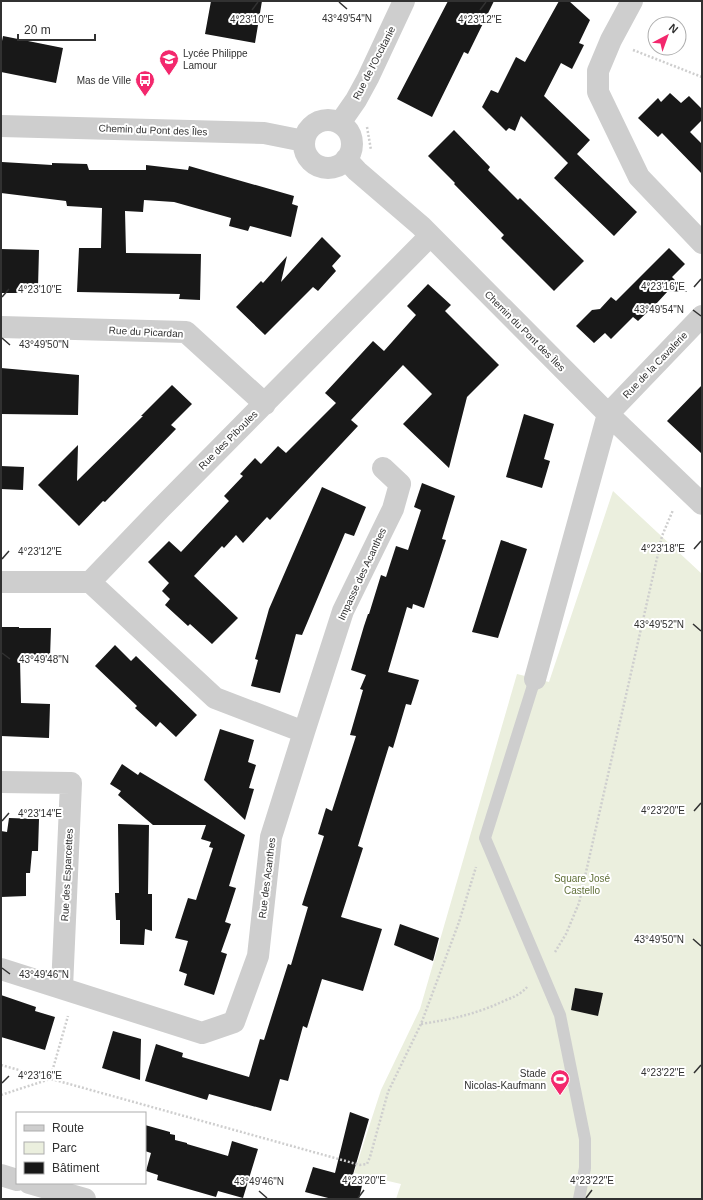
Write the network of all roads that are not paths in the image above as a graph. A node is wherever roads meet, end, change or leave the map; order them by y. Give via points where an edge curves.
1 (404, 1) edge
2 (632, 1) edge
3 (340, 123) junction
4 (1, 126) edge
5 (304, 141) junction
6 (346, 159) junction
7 (430, 236) junction
8 (702, 243) edge
9 (702, 316) edge
10 (1, 328) edge
11 (265, 404) junction
12 (608, 414) junction
13 (384, 468) dead end
14 (702, 504) edge
15 (1, 582) edge
16 (90, 582) junction
17 (535, 679) joint
18 (304, 732) junction
19 (1, 782) edge
20 (1, 969) edge
21 (68, 990) junction
22 (1, 1175) edge
23 (16, 1180) edge
24 (32, 1184) edge
25 (85, 1199) edge
26 (579, 1199) edge

1 - 3 street, Rue de l'Occitanie via 368,78
2 - 8 street via 598,71 598,92 639,178
3 - 5 street via 327,119 320,121 309,128
3 - 6 street via 346,128 352,143
4 - 5 street, Chemin du Pont des Îles via 264,133
5 - 6 street via 306,155 315,164 335,167
6 - 7 street, Chemin du Pont des Îles
7 - 11 street, Rue des Piboules
7 - 12 street, Chemin du Pont des Îles
9 - 12 street, Rue de la Cavalerie
10 - 11 street, Rue du Picardan via 186,332
11 - 16 street, Rue des Piboules
12 - 14 street, Chemin du Pont des Îles
12 - 17 street
13 - 18 street, Impasse des Acanthes via 400,484 393,509 343,611
15 - 16 street
16 - 18 street via 215,698
17 - 26 lane via 485,838 560,1015 586,1139 585,1168
18 - 21 street, Rue des Acanthes via 271,836 258,956 234,1022 202,1033
19 - 21 street, Rue des Esparcettes via 71,784
20 - 21 street, Rue des Acanthes
22 - 23 street
24 - 25 street

